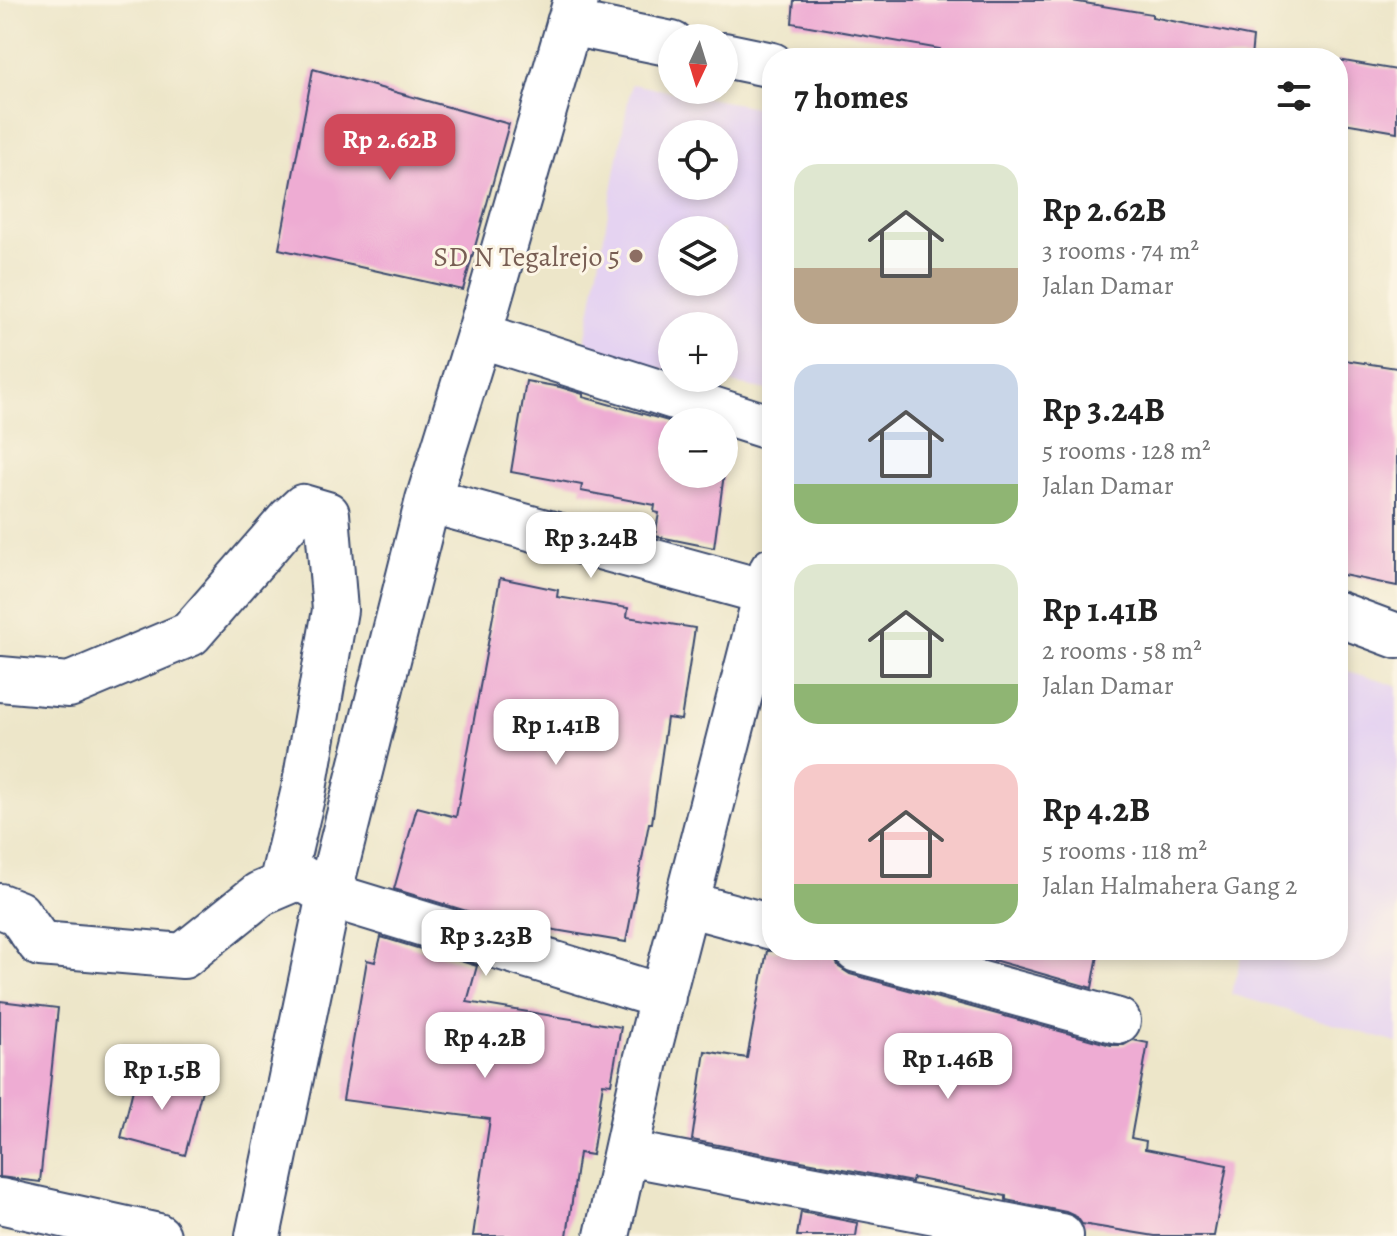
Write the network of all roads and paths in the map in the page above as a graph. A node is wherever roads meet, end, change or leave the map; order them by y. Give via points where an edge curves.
1 (573, 11) edge
2 (658, 39) edge
3 (738, 58) edge
4 (762, 63) edge
5 (479, 335) junction
6 (762, 425) edge
7 (428, 500) junction
8 (762, 584) edge
9 (762, 617) edge
10 (1348, 618) edge
11 (1397, 636) edge
12 (0, 679) edge
13 (281, 885) junction
14 (329, 895) junction
15 (687, 904) junction
16 (0, 906) edge
17 (762, 924) edge
18 (894, 960) edge
19 (663, 997) junction
20 (1118, 1021) dead end
21 (626, 1153) junction
22 (0, 1201) edge
23 (158, 1236) edge
24 (258, 1236) edge
25 (607, 1236) edge
26 (1061, 1236) edge

1 - 2 street
1 - 5 street
3 - 4 street
5 - 6 street
5 - 7 street
7 - 8 street
7 - 14 street
9 - 15 street
10 - 11 street
12 - 13 street via 69,685 190,634 303,507 327,514 335,610 304,789
13 - 14 street via 300,877
13 - 16 street via 260,894 183,956 40,944 18,913
14 - 19 street
14 - 24 street
15 - 17 street
15 - 19 street
18 - 20 street
19 - 21 street
21 - 25 street
21 - 26 street
22 - 23 street

